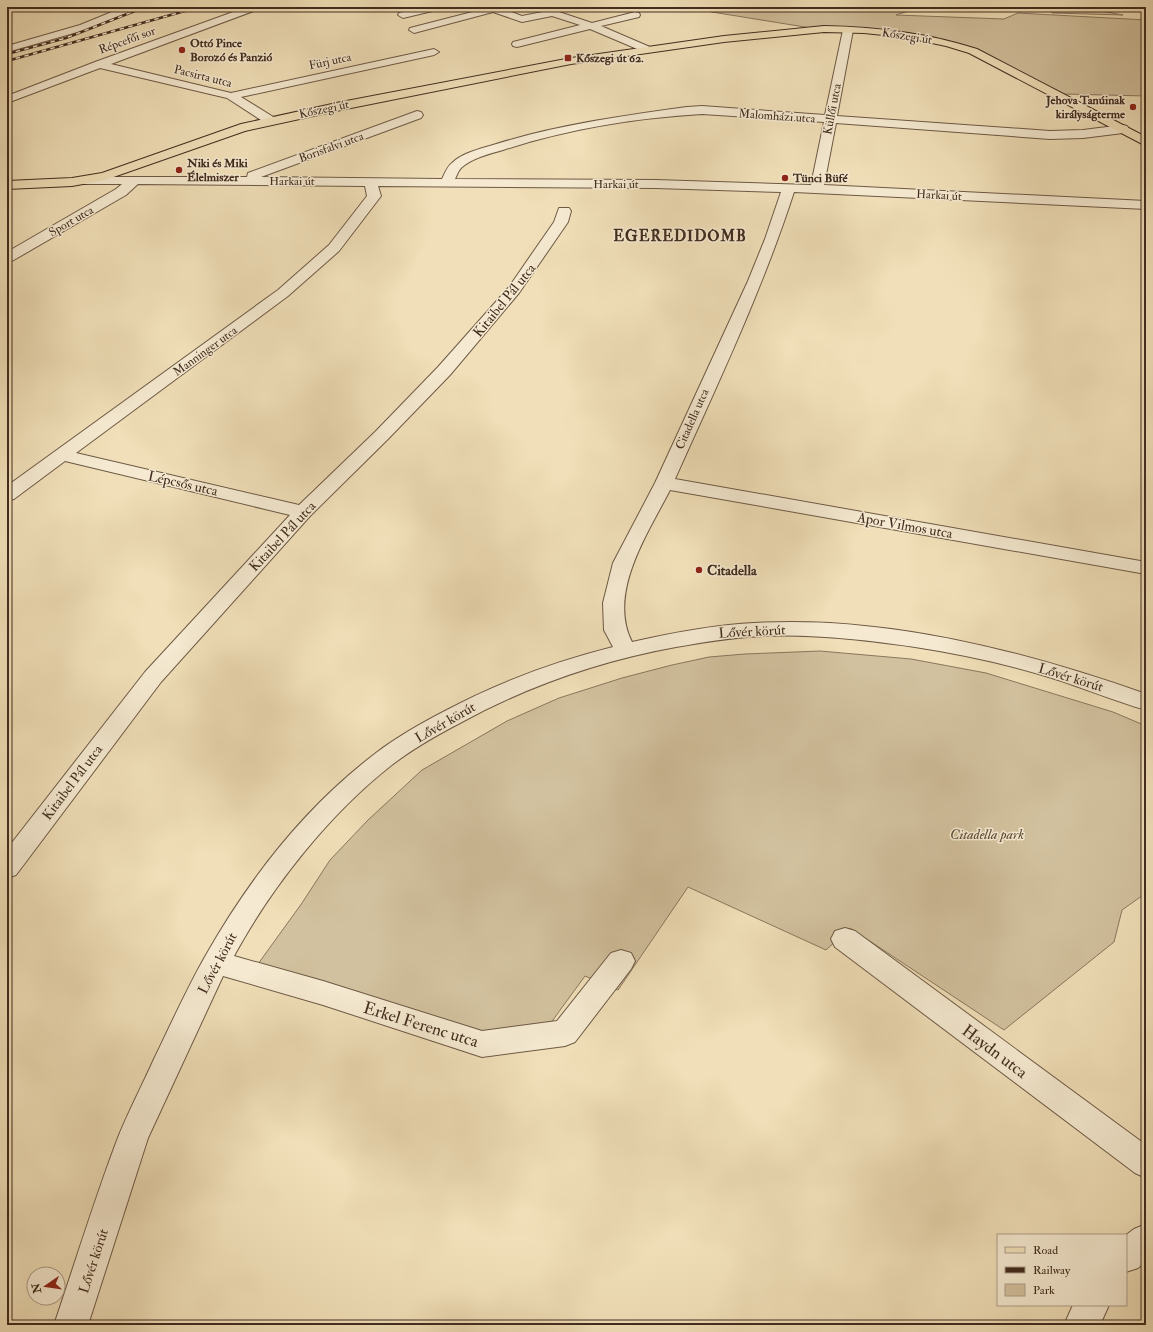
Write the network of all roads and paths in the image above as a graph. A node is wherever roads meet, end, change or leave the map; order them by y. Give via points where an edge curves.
1 (133, 7) edge
2 (256, 7) edge
3 (438, 7) edge
4 (489, 9) edge
5 (566, 10) dead end
6 (553, 13) junction
7 (635, 15) dead end
8 (403, 16) dead end
9 (592, 26) junction
10 (414, 30) dead end
11 (848, 30) junction
12 (517, 44) dead end
13 (7, 49) edge
14 (646, 49) junction
15 (434, 52) dead end
16 (99, 64) junction
17 (231, 96) junction
18 (7, 100) edge
19 (417, 115) dead end
20 (830, 119) junction
21 (271, 121) junction
22 (1123, 129) junction
23 (1146, 142) edge
24 (85, 180) junction
25 (245, 180) junction
26 (134, 181) junction
27 (371, 182) junction
28 (447, 182) junction
29 (7, 184) edge
30 (789, 188) junction
31 (817, 189) junction
32 (1146, 205) edge
33 (564, 211) dead end
34 (7, 258) edge
35 (62, 455) junction
36 (664, 483) junction
37 (7, 495) edge
38 (303, 512) junction
39 (1146, 568) edge
40 (625, 650) junction
41 (1146, 702) edge
42 (7, 868) edge
43 (844, 939) dead end
44 (621, 961) dead end
45 (216, 962) junction
46 (1146, 1163) edge
47 (1146, 1240) edge
48 (1127, 1255) edge
49 (1091, 1306) edge
50 (71, 1325) edge
51 (1081, 1325) edge

1 - 13 street via 84,27
2 - 16 street, Répcefői sor
3 - 8 street
4 - 6 street via 522,19
4 - 10 street
5 - 6 street
6 - 9 street, Kőszegi út
7 - 9 street
9 - 12 street
9 - 14 street, Kőszegi út
11 - 14 main road, Kőszegi út via 790,32
11 - 20 street, Küllői utca
11 - 22 main road, Kőszegi út via 923,38 973,51
14 - 21 main road, Kőszegi út via 571,61
15 - 17 street, Fürj utca
16 - 17 street, Pacsirta utca
16 - 18 street, Répcefői sor
17 - 21 street, Pacsirta utca
19 - 25 street, Borisfalvi utca
20 - 22 street, Malomházi utca via 1050,135
20 - 28 street, Malomházi utca via 702,110 585,126 535,136 474,155 456,166
20 - 31 street, Küllői utca
21 - 24 main road, Kőszegi út via 241,128 105,176
22 - 23 main road, Kőszegi út
24 - 26 street, Harkai út
24 - 29 main road, Kőszegi út
25 - 26 street, Harkai út
25 - 27 street, Harkai út
26 - 34 street, Sport utca via 121,192
27 - 28 street, Harkai út
27 - 35 street, Manninger utca via 374,196 334,248 288,288
28 - 30 street, Harkai út
30 - 31 street, Harkai út
30 - 36 street, Citadella utca via 755,281
31 - 32 street, Harkai út
33 - 38 street, Kitaibel Pál utca via 561,222 532,266 480,330 381,436
35 - 37 street, Manninger utca
35 - 38 street, Lépcsős utca
36 - 39 street, Apor Vilmos utca
36 - 40 street, Citadella utca via 623,563 613,603 615,630
38 - 42 street, Kitaibel Pál utca via 153,677
40 - 41 street, Lővér körút via 716,633 772,628 830,630 954,646 1073,676
40 - 45 street, Lővér körút via 573,664 519,684 426,731 386,758 340,798 293,849 253,900
43 - 46 street, Haydn utca
44 - 45 street, Erkel Ferenc utca via 565,1032 482,1044 338,997
45 - 50 street, Lővér körút via 134,1135
47 - 48 street
49 - 51 street

